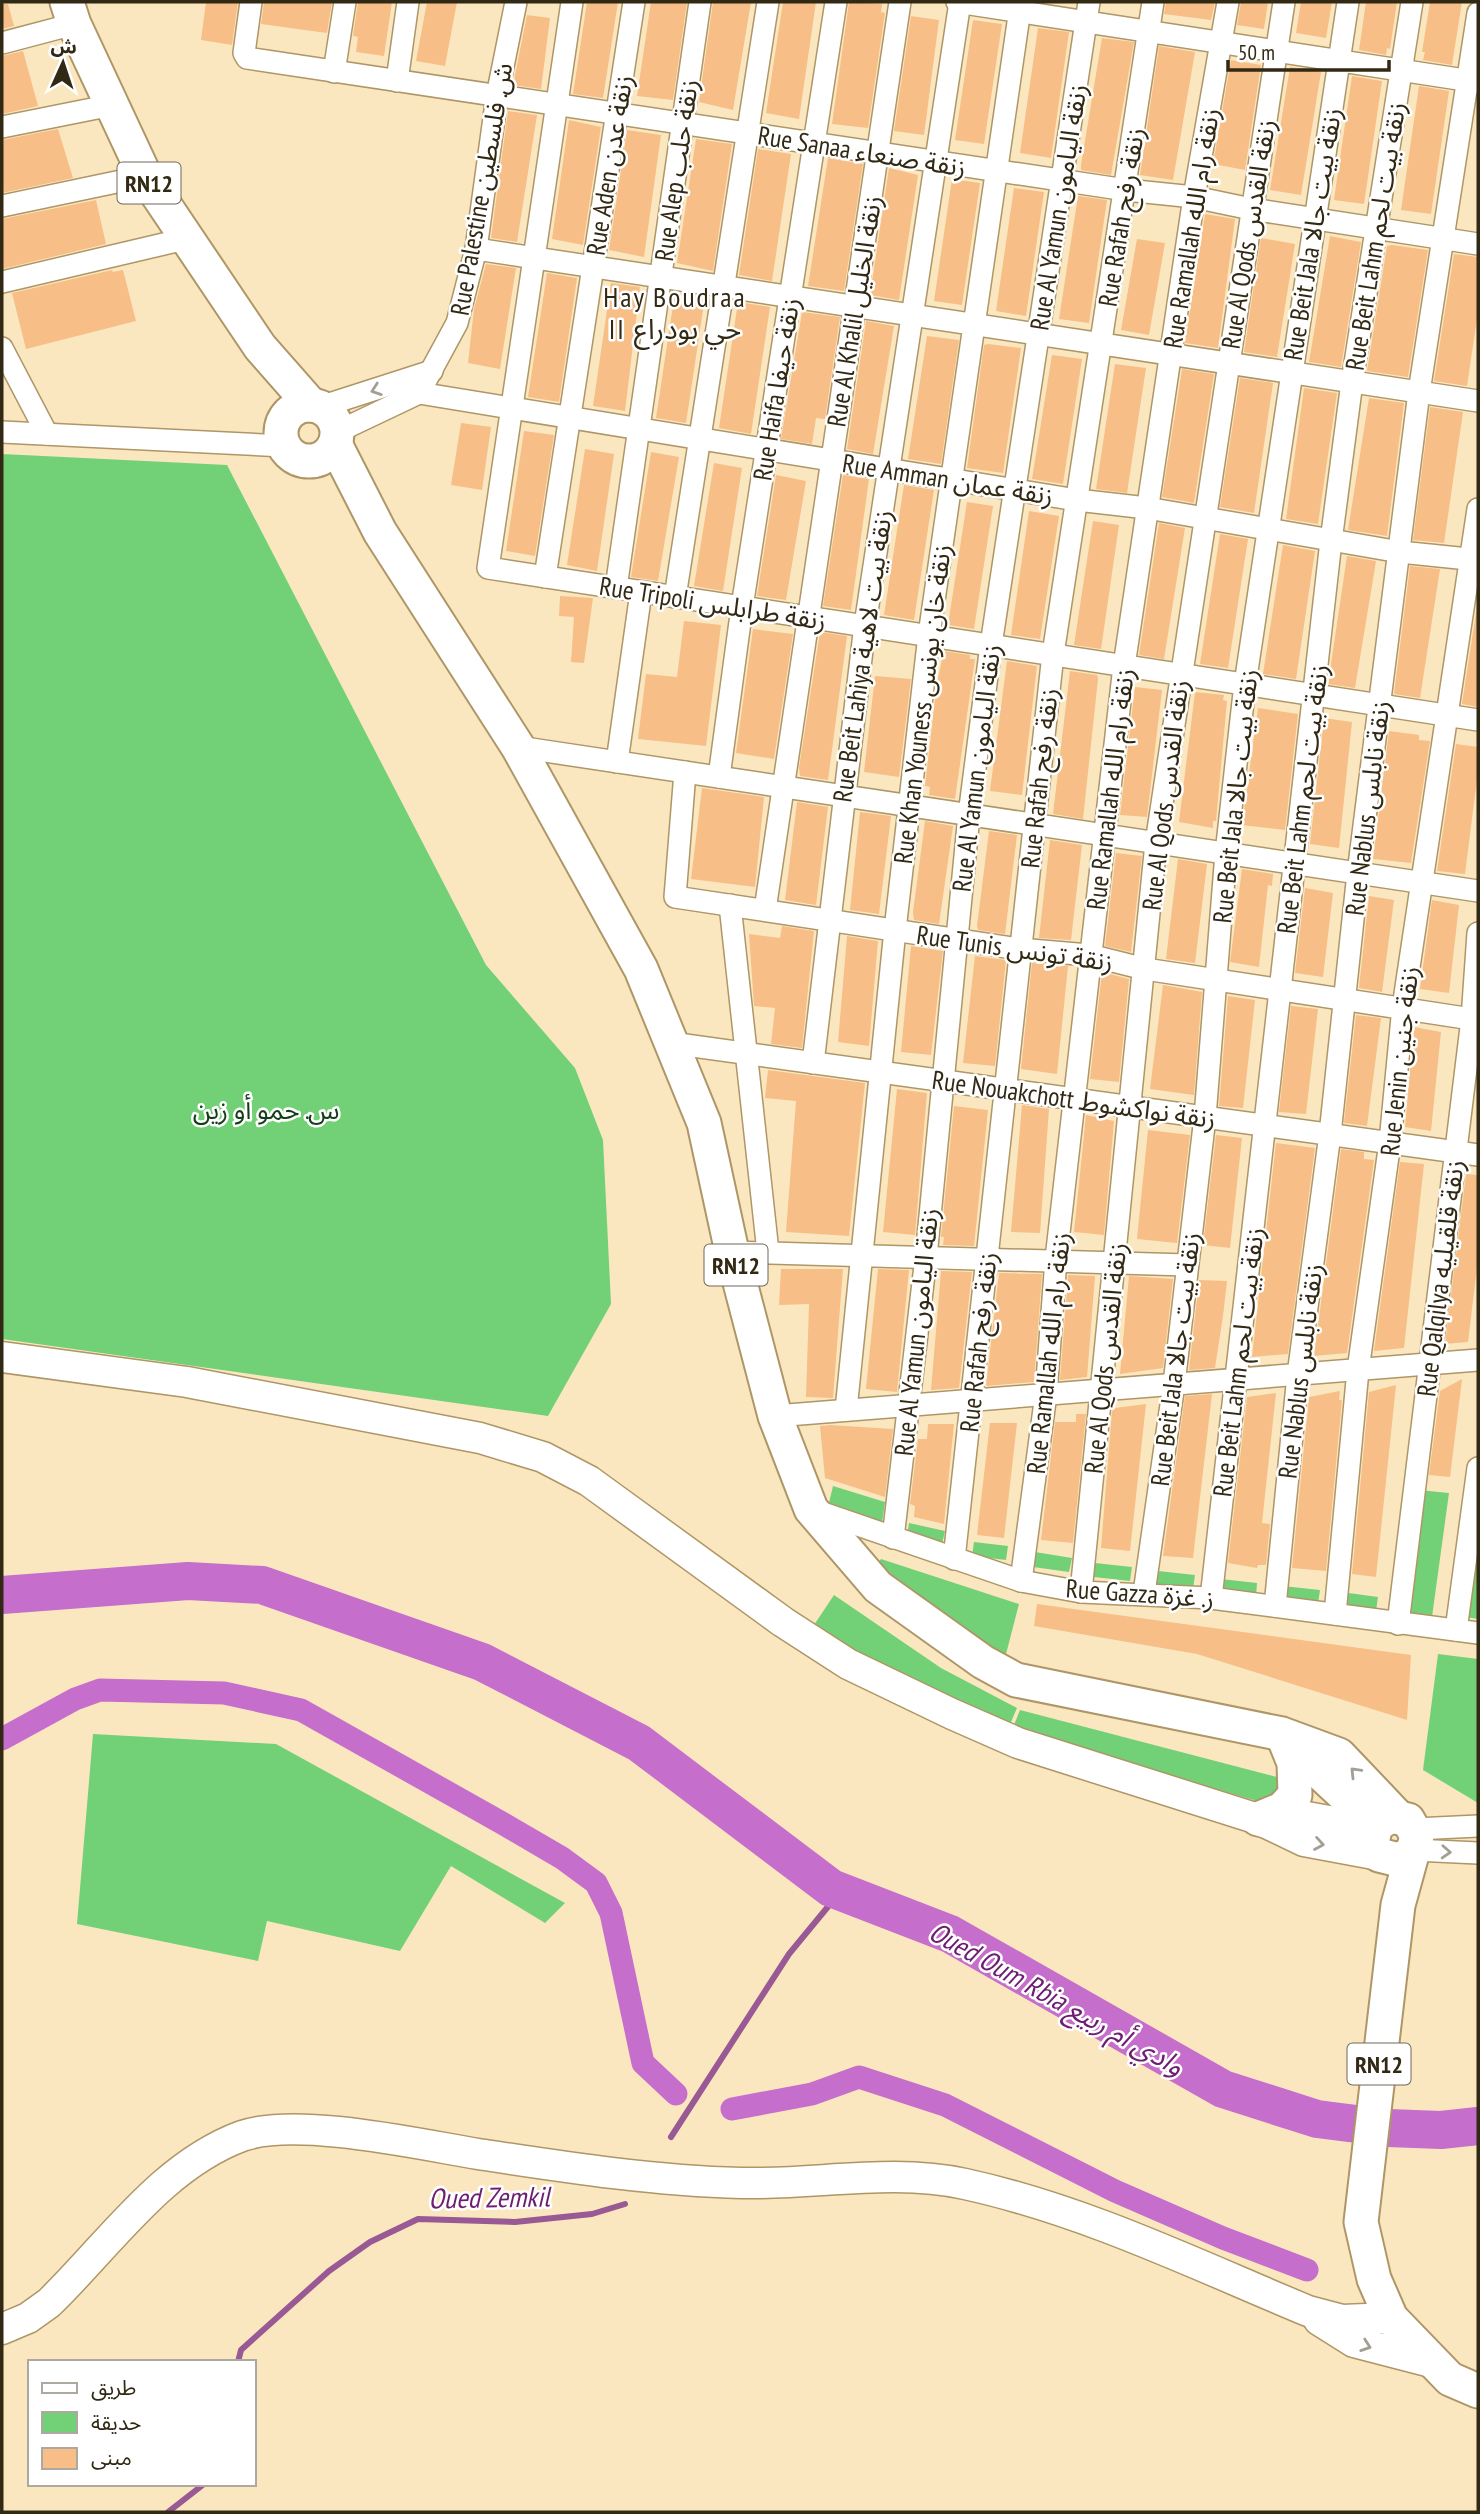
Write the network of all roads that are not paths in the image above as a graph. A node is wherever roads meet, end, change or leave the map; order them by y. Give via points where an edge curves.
1 (251, 2) edge
2 (345, 2) edge
3 (408, 2) edge
4 (516, 2) edge
5 (572, 2) edge
6 (634, 2) edge
7 (700, 2) edge
8 (768, 2) edge
9 (836, 2) edge
10 (901, 2) edge
11 (959, 2) edge
12 (1153, 2) edge
13 (1228, 2) edge
14 (1284, 2) edge
15 (1348, 2) edge
16 (1412, 2) edge
17 (1020, 7) edge
18 (1087, 12) edge
19 (71, 13) edge
20 (1478, 13) edge
21 (1149, 31) junction
22 (2, 43) edge
23 (1223, 43) junction
24 (1277, 51) junction
25 (1339, 60) junction
26 (1401, 70) junction
27 (334, 72) junction
28 (397, 81) junction
29 (1473, 81) edge
30 (497, 96) junction
31 (557, 105) junction
32 (111, 106) junction
33 (617, 114) junction
34 (681, 124) junction
35 (2, 127) edge
36 (746, 133) junction
37 (814, 144) junction
38 (878, 153) junction
39 (936, 162) junction
40 (998, 171) junction
41 (145, 176) junction
42 (1063, 181) junction
43 (1126, 190) junction
44 (1194, 197) junction
45 (2, 206) edge
46 (1251, 209) junction
47 (1314, 219) junction
48 (1378, 228) junction
49 (1443, 238) junction
50 (185, 239) junction
51 (1478, 244) edge
52 (475, 249) junction
53 (534, 258) junction
54 (593, 267) junction
55 (661, 277) junction
56 (2, 282) edge
57 (721, 286) junction
58 (791, 297) junction
59 (855, 307) junction
60 (913, 315) junction
61 (975, 325) junction
62 (1038, 334) junction
63 (1102, 344) junction
64 (2, 348) edge
65 (1170, 355) junction
66 (1228, 363) junction
67 (432, 370) junction
68 (1290, 373) junction
69 (1352, 382) junction
70 (1419, 392) junction
71 (419, 393) junction
72 (1478, 401) edge
73 (512, 408) junction
74 (571, 418) junction
75 (639, 429) junction
76 (311, 431) junction
77 (2, 432) edge
78 (47, 434) junction
79 (699, 439) junction
80 (767, 450) junction
81 (832, 460) junction
82 (887, 469) junction
83 (951, 480) junction
84 (1014, 490) junction
85 (1077, 500) junction
86 (1147, 508) junction
87 (1478, 509) edge
88 (1203, 520) junction
89 (1269, 531) junction
90 (1331, 541) junction
91 (1399, 552) junction
92 (1474, 559) edge
93 (545, 577) junction
94 (616, 588) junction
95 (641, 592) junction
96 (675, 597) junction
97 (742, 607) junction
98 (809, 617) junction
99 (865, 625) junction
100 (929, 635) junction
101 (991, 645) junction
102 (1053, 654) junction
103 (1124, 666) junction
104 (1180, 673) junction
105 (1245, 684) junction
106 (1315, 694) junction
107 (1380, 704) junction
108 (1445, 718) junction
109 (1478, 720) edge
110 (519, 747) junction
111 (617, 762) junction
112 (685, 772) junction
113 (719, 777) junction
114 (783, 787) junction
115 (843, 796) junction
116 (909, 806) junction
117 (969, 815) junction
118 (1033, 824) junction
119 (1104, 836) junction
120 (1156, 843) junction
121 (1226, 853) junction
122 (1296, 864) junction
123 (1358, 873) junction
124 (1421, 883) junction
125 (1478, 891) edge
126 (730, 905) junction
127 (765, 910) junction
128 (828, 920) junction
129 (895, 930) junction
130 (1478, 933) edge
131 (956, 940) junction
132 (1019, 949) junction
133 (1089, 955) junction
134 (1145, 969) junction
135 (1217, 979) junction
136 (1278, 989) junction
137 (1346, 999) junction
138 (1403, 1007) junction
139 (1475, 1019) edge
140 (671, 1043) junction
141 (746, 1054) junction
142 (813, 1063) junction
143 (882, 1072) junction
144 (942, 1081) junction
145 (1005, 1089) junction
146 (1076, 1099) junction
147 (1131, 1107) junction
148 (1205, 1117) junction
149 (1265, 1125) junction
150 (1331, 1134) junction
151 (1390, 1142) junction
152 (1456, 1152) junction
153 (1478, 1155) edge
154 (732, 1252) junction
155 (768, 1252) junction
156 (862, 1255) junction
157 (926, 1257) junction
158 (988, 1259) junction
159 (1056, 1259) junction
160 (1114, 1263) junction
161 (1187, 1265) junction
162 (2, 1357) edge
163 (1478, 1360) edge
164 (1429, 1364) junction
165 (1358, 1370) junction
166 (1298, 1374) junction
167 (1236, 1380) junction
168 (1174, 1384) junction
169 (1102, 1390) junction
170 (1046, 1394) junction
171 (972, 1400) junction
172 (908, 1405) junction
173 (846, 1410) junction
174 (775, 1416) junction
175 (1478, 1468) edge
176 (811, 1509) junction
177 (893, 1538) junction
178 (954, 1559) junction
179 (1021, 1581) junction
180 (1081, 1592) junction
181 (1144, 1593) junction
182 (1211, 1598) junction
183 (1275, 1606) junction
184 (1335, 1614) junction
185 (1398, 1624) junction
186 (1456, 1630) junction
187 (1478, 1633) edge
188 (1293, 1739) junction
189 (1260, 1821) junction
190 (1478, 1826) edge
191 (1394, 1839) junction
192 (1478, 1853) edge
193 (1308, 2311) junction
194 (1391, 2318) junction
195 (2, 2329) edge
196 (1435, 2363) junction
197 (1478, 2391) edge

1 - 27 street, Rue Sanaa زنقة صنعاء via 245,58
2 - 27 street
3 - 28 street
4 - 30 street, Rue Palestine ش. فلسطين
5 - 31 street
6 - 33 street, Rue Aden زنقة عدن
7 - 34 street, Rue Alep زنقة حلب
8 - 36 street
9 - 37 street, Rue Haifa زنقة حيفا
10 - 38 street, Rue Al Khalil زنقة الخليل
11 - 17 street
11 - 39 street, Rue Beit Lahiya زنقة بيت لاهية
12 - 21 street, Rue Rafah زنقة رفح
13 - 23 street, Rue Ramallah زنقة رام الله
14 - 24 street, Rue Al Qods زنقة القدس
15 - 25 street, Rue Beit Jala زنقة بيت جالا
16 - 26 street, Rue Beit Lahm زنقة بيت لحم
17 - 18 street
17 - 40 street, Rue Khan Youness زنقة خان يونس
18 - 21 street
18 - 42 street, Rue Al Yamun زنقة اليامون
19 - 22 street
19 - 32 main road, RN12
20 - 29 street, Rue Nablus زنقة نابلس
21 - 23 street
21 - 43 street, Rue Rafah زنقة رفح
23 - 24 street
23 - 44 street, Rue Ramallah زنقة رام الله
24 - 25 street
24 - 46 street, Rue Al Qods زنقة القدس
25 - 26 street
25 - 47 street, Rue Beit Jala زنقة بيت جالا
26 - 29 street
26 - 48 street, Rue Beit Lahm زنقة بيت لحم
27 - 28 street, Rue Sanaa زنقة صنعاء
28 - 30 street, Rue Sanaa زنقة صنعاء
29 - 49 street, Rue Nablus زنقة نابلس
30 - 31 street, Rue Sanaa زنقة صنعاء
30 - 52 street, Rue Palestine ش. فلسطين
31 - 33 street, Rue Sanaa زنقة صنعاء
31 - 53 street
32 - 35 street
32 - 41 main road, RN12
33 - 34 street, Rue Sanaa زنقة صنعاء
33 - 54 street, Rue Aden زنقة عدن
34 - 36 street, Rue Sanaa زنقة صنعاء
34 - 55 street, Rue Alep زنقة حلب
36 - 37 street, Rue Sanaa زنقة صنعاء
36 - 57 street
37 - 38 street, Rue Sanaa زنقة صنعاء
37 - 58 street, Rue Haifa زنقة حيفا
38 - 39 street, Rue Sanaa زنقة صنعاء
38 - 59 street, Rue Al Khalil زنقة الخليل
39 - 40 street, Rue Sanaa زنقة صنعاء
39 - 60 street, Rue Beit Lahiya زنقة بيت لاهية
40 - 42 street, Rue Sanaa زنقة صنعاء
40 - 61 street, Rue Khan Youness زنقة خان يونس
41 - 45 street
41 - 50 main road, RN12
42 - 43 street, Rue Sanaa زنقة صنعاء
42 - 62 street, Rue Al Yamun زنقة اليامون
43 - 44 street, Rue Sanaa زنقة صنعاء
43 - 63 street, Rue Rafah زنقة رفح
44 - 46 street, Rue Sanaa زنقة صنعاء
44 - 65 street, Rue Ramallah زنقة رام الله
46 - 47 street, Rue Sanaa زنقة صنعاء
46 - 66 street, Rue Al Qods زنقة القدس
47 - 48 street, Rue Sanaa زنقة صنعاء
47 - 68 street, Rue Beit Jala زنقة بيت جالا
48 - 49 street, Rue Sanaa زنقة صنعاء
48 - 69 street, Rue Beit Lahm زنقة بيت لحم
49 - 51 street, Rue Sanaa زنقة صنعاء
49 - 70 street, Rue Nablus زنقة نابلس
50 - 56 street
50 - 76 main road, RN12
52 - 53 street
52 - 67 street, Rue Palestine ش. فلسطين via 457,323
53 - 54 street
53 - 73 street
54 - 55 street
54 - 74 street, Rue Aden زنقة عدن
55 - 57 street
55 - 75 street, Rue Alep زنقة حلب
57 - 58 street
57 - 79 street
58 - 59 street
58 - 80 street, Rue Haifa زنقة حيفا
59 - 60 street
59 - 81 street, Rue Al Khalil زنقة الخليل
60 - 61 street
60 - 82 street, Rue Beit Lahiya زنقة بيت لاهية
61 - 62 street
61 - 83 street, Rue Khan Youness زنقة خان يونس
62 - 63 street
62 - 84 street, Rue Al Yamun زنقة اليامون
63 - 65 street
63 - 85 street, Rue Rafah زنقة رفح
64 - 78 street
65 - 66 street
65 - 86 street, Rue Ramallah زنقة رام الله
66 - 68 street
66 - 88 street, Rue Al Qods زنقة القدس
67 - 71 street, Rue Palestine ش. فلسطين
67 -> 76 street
68 - 69 street
68 - 89 street, Rue Beit Jala زنقة بيت جالا
69 - 70 street
69 - 90 street, Rue Beit Lahm زنقة بيت لحم
70 - 72 street
70 - 91 street, Rue Nablus زنقة نابلس
71 - 73 street, Rue Amman زنقة عمان
71 - 76 street
73 - 74 street, Rue Amman زنقة عمان
73 - 93 street, Rue Tripoli زنقة طرابلس via 488,568
74 - 75 street, Rue Amman زنقة عمان
74 - 93 street, Rue Aden زنقة عدن
75 - 79 street, Rue Amman زنقة عمان
75 - 94 street, Rue Alep زنقة حلب
76 - 78 street
76 - 110 main road, RN12
77 - 78 street
79 - 80 street, Rue Amman زنقة عمان
79 - 96 street
80 - 81 street, Rue Amman زنقة عمان
80 - 97 street, Rue Haifa زنقة حيفا
81 - 82 street, Rue Amman زنقة عمان
81 - 98 street, Rue Al Khalil زنقة الخليل
82 - 83 street, Rue Amman زنقة عمان
82 - 99 street, Rue Beit Lahiya زنقة بيت لاهية
83 - 84 street, Rue Amman زنقة عمان
83 - 100 street, Rue Khan Youness زنقة خان يونس
84 - 85 street, Rue Amman زنقة عمان
84 - 101 street, Rue Al Yamun زنقة اليامون
85 - 86 street, Rue Amman زنقة عمان
85 - 102 street, Rue Rafah زنقة رفح
86 - 88 street, Rue Amman زنقة عمان
86 - 103 street, Rue Ramallah زنقة رام الله
87 - 92 street, Rue Jenin زنقة جنين
88 - 89 street, Rue Amman زنقة عمان
88 - 104 street, Rue Al Qods زنقة القدس
89 - 90 street, Rue Amman زنقة عمان
89 - 105 street, Rue Beit Jala زنقة بيت جالا
90 - 91 street, Rue Amman زنقة عمان
90 - 106 street, Rue Beit Lahm زنقة بيت لحم
91 - 92 street, Rue Amman زنقة عمان
91 - 107 street, Rue Nablus زنقة نابلس
92 - 108 street, Rue Jenin زنقة جنين
93 - 94 street, Rue Tripoli زنقة طرابلس
94 - 95 street, Rue Tripoli زنقة طرابلس
95 - 96 street, Rue Tripoli زنقة طرابلس
95 - 111 street
96 - 97 street, Rue Tripoli زنقة طرابلس
97 - 98 street, Rue Tripoli زنقة طرابلس
97 - 113 street, Rue Haifa زنقة حيفا
98 - 99 street, Rue Tripoli زنقة طرابلس
98 - 114 street, Rue Al Khalil زنقة الخليل
99 - 100 street, Rue Tripoli زنقة طرابلس
99 - 115 street, Rue Beit Lahiya زنقة بيت لاهية
100 - 101 street, Rue Tripoli زنقة طرابلس
100 - 116 street, Rue Khan Youness زنقة خان يونس
101 - 102 street, Rue Tripoli زنقة طرابلس
101 - 117 street, Rue Al Yamun زنقة اليامون
102 - 103 street, Rue Tripoli زنقة طرابلس
102 - 118 street, Rue Rafah زنقة رفح
103 - 104 street, Rue Tripoli زنقة طرابلس
103 - 119 street, Rue Ramallah زنقة رام الله
104 - 105 street, Rue Tripoli زنقة طرابلس
104 - 120 street, Rue Al Qods زنقة القدس
105 - 106 street, Rue Tripoli زنقة طرابلس
105 - 121 street, Rue Beit Jala زنقة بيت جالا
106 - 107 street, Rue Tripoli زنقة طرابلس
106 - 122 street, Rue Beit Lahm زنقة بيت لحم
107 - 108 street, Rue Tripoli زنقة طرابلس
107 - 123 street, Rue Nablus زنقة نابلس
108 - 109 street, Rue Tripoli زنقة طرابلس
108 - 124 street, Rue Jenin زنقة جنين
110 - 111 street
110 - 140 main road, RN12 via 641,969
111 - 112 street
112 - 113 street
112 - 126 street, Rue Tunis زنقة تونس via 675,897
113 - 114 street
114 - 115 street
114 - 127 street, Rue Al Khalil زنقة الخليل
115 - 116 street
115 - 128 street, Rue Beit Lahiya زنقة بيت لاهية
116 - 117 street
116 - 129 street, Rue Khan Youness زنقة خان يونس
117 - 118 street
117 - 131 street, Rue Al Yamun زنقة اليامون
118 - 119 street
118 - 132 street, Rue Rafah زنقة رفح
119 - 120 street
119 - 133 street, Rue Ramallah زنقة رام الله
120 - 121 street
120 - 134 street, Rue Al Qods زنقة القدس
121 - 122 street
121 - 135 street, Rue Beit Jala زنقة بيت جالا
122 - 123 street
122 - 136 street, Rue Beit Lahm زنقة بيت لحم
123 - 124 street
123 - 137 street, Rue Nablus زنقة نابلس
124 - 125 street
124 - 138 street, Rue Jenin زنقة جنين
126 - 127 street, Rue Tunis زنقة تونس
126 - 141 street
127 - 128 street, Rue Tunis زنقة تونس
128 - 129 street, Rue Tunis زنقة تونس
128 - 142 street, Rue Beit Lahiya زنقة بيت لاهية
129 - 131 street, Rue Tunis زنقة تونس
129 - 143 street, Rue Khan Youness زنقة خان يونس
130 - 139 street, Rue Qalqilya زنقة قلقيليه
131 - 132 street, Rue Tunis زنقة تونس
131 - 144 street, Rue Al Yamun زنقة اليامون
132 - 133 street, Rue Tunis زنقة تونس
132 - 145 street, Rue Rafah زنقة رفح
133 - 134 street, Rue Tunis زنقة تونس
133 - 146 street, Rue Ramallah زنقة رام الله
134 - 135 street, Rue Tunis زنقة تونس
134 - 147 street, Rue Al Qods زنقة القدس
135 - 136 street, Rue Tunis زنقة تونس
135 - 148 street, Rue Beit Jala زنقة بيت جالا
136 - 137 street, Rue Tunis زنقة تونس
136 - 149 street, Rue Beit Lahm زنقة بيت لحم
137 - 138 street, Rue Tunis زنقة تونس
137 - 150 street, Rue Nablus زنقة نابلس
138 - 139 street, Rue Tunis زنقة تونس
138 - 151 street, Rue Jenin زنقة جنين
139 - 152 street, Rue Qalqilya زنقة قلقيليه
140 - 141 street, Rue Nouakchott زنقة نواكشوط
140 - 154 main road, RN12 via 704,1123
141 - 142 street, Rue Nouakchott زنقة نواكشوط
141 - 155 street
142 - 143 street, Rue Nouakchott زنقة نواكشوط
143 - 144 street, Rue Nouakchott زنقة نواكشوط
143 - 156 street, Rue Khan Youness زنقة خان يونس
144 - 145 street, Rue Nouakchott زنقة نواكشوط
144 - 157 street, Rue Al Yamun زنقة اليامون
145 - 146 street, Rue Nouakchott زنقة نواكشوط
145 - 158 street, Rue Rafah زنقة رفح
146 - 147 street, Rue Nouakchott زنقة نواكشوط
146 - 159 street, Rue Ramallah زنقة رام الله
147 - 148 street, Rue Nouakchott زنقة نواكشوط
147 - 160 street, Rue Al Qods زنقة القدس
148 - 149 street, Rue Nouakchott زنقة نواكشوط
148 - 161 street, Rue Beit Jala زنقة بيت جالا
149 - 150 street, Rue Nouakchott زنقة نواكشوط
149 - 167 street, Rue Beit Lahm زنقة بيت لحم
150 - 151 street, Rue Nouakchott زنقة نواكشوط
150 - 166 street, Rue Nablus زنقة نابلس
151 - 152 street, Rue Nouakchott زنقة نواكشوط
151 - 165 street, Rue Jenin زنقة جنين
152 - 153 street, Rue Nouakchott زنقة نواكشوط
152 - 164 street, Rue Qalqilya زنقة قلقيليه
154 - 155 street
154 - 174 main road, RN12
155 - 156 street
156 - 157 street
156 - 173 street, Rue Khan Youness زنقة خان يونس
157 - 158 street
157 - 172 street, Rue Al Yamun زنقة اليامون
158 - 159 street
158 - 171 street, Rue Rafah زنقة رفح
159 - 160 street
159 - 170 street, Rue Ramallah زنقة رام الله
160 - 161 street
160 - 169 street, Rue Al Qods زنقة القدس
161 - 168 street, Rue Beit Jala زنقة بيت جالا
162 - 189 street via 187,1382 480,1438 543,1457 589,1481 848,1664 1017,1743
163 - 164 street
164 - 165 street
164 - 185 street, Rue Qalqilya زنقة قلقيليه
165 - 166 street
165 - 184 street, Rue Jenin زنقة جنين
166 - 167 street
166 - 183 street, Rue Nablus زنقة نابلس
167 - 168 street
167 - 182 street, Rue Beit Lahm زنقة بيت لحم
168 - 169 street
168 - 181 street, Rue Beit Jala زنقة بيت جالا
169 - 170 street
169 - 180 street, Rue Al Qods زنقة القدس
170 - 171 street
170 - 179 street, Rue Ramallah زنقة رام الله
171 - 172 street
171 - 178 street, Rue Rafah زنقة رفح
172 - 173 street
172 - 177 street, Rue Al Yamun زنقة اليامون
173 - 174 street
174 - 176 main road, RN12
175 - 186 street
176 - 177 street, Rue Gazza ز. غزة
176 - 188 main road, RN12 via 878,1587 983,1662 1016,1680
177 - 178 street, Rue Gazza ز. غزة
178 - 179 street, Rue Gazza ز. غزة
179 - 180 street, Rue Gazza ز. غزة
180 - 181 street, Rue Gazza ز. غزة
181 - 182 street, Rue Gazza ز. غزة
182 - 183 street, Rue Gazza ز. غزة
183 - 184 street, Rue Gazza ز. غزة
184 - 185 street, Rue Gazza ز. غزة
185 - 186 street, Rue Gazza ز. غزة
186 - 187 street, Rue Gazza ز. غزة
188 - 189 main road via 1295,1795
188 - 191 main road, RN12 via 1339,1755
189 - 191 street via 1301,1816
190 - 191 street
191 -> 192 street
191 - 194 main road, RN12 via 1398,1905 1361,2222 1374,2279
193 - 194 street via 1342,2320
193 - 195 street via 1078,2215 961,2183 892,2178 721,2182 500,2157 330,2131 263,2130 206,2152 178,2173 48,2303
193 -> 196 street via 1354,2342
194 - 196 main road, RN12
196 - 197 main road, RN12 via 1450,2378

